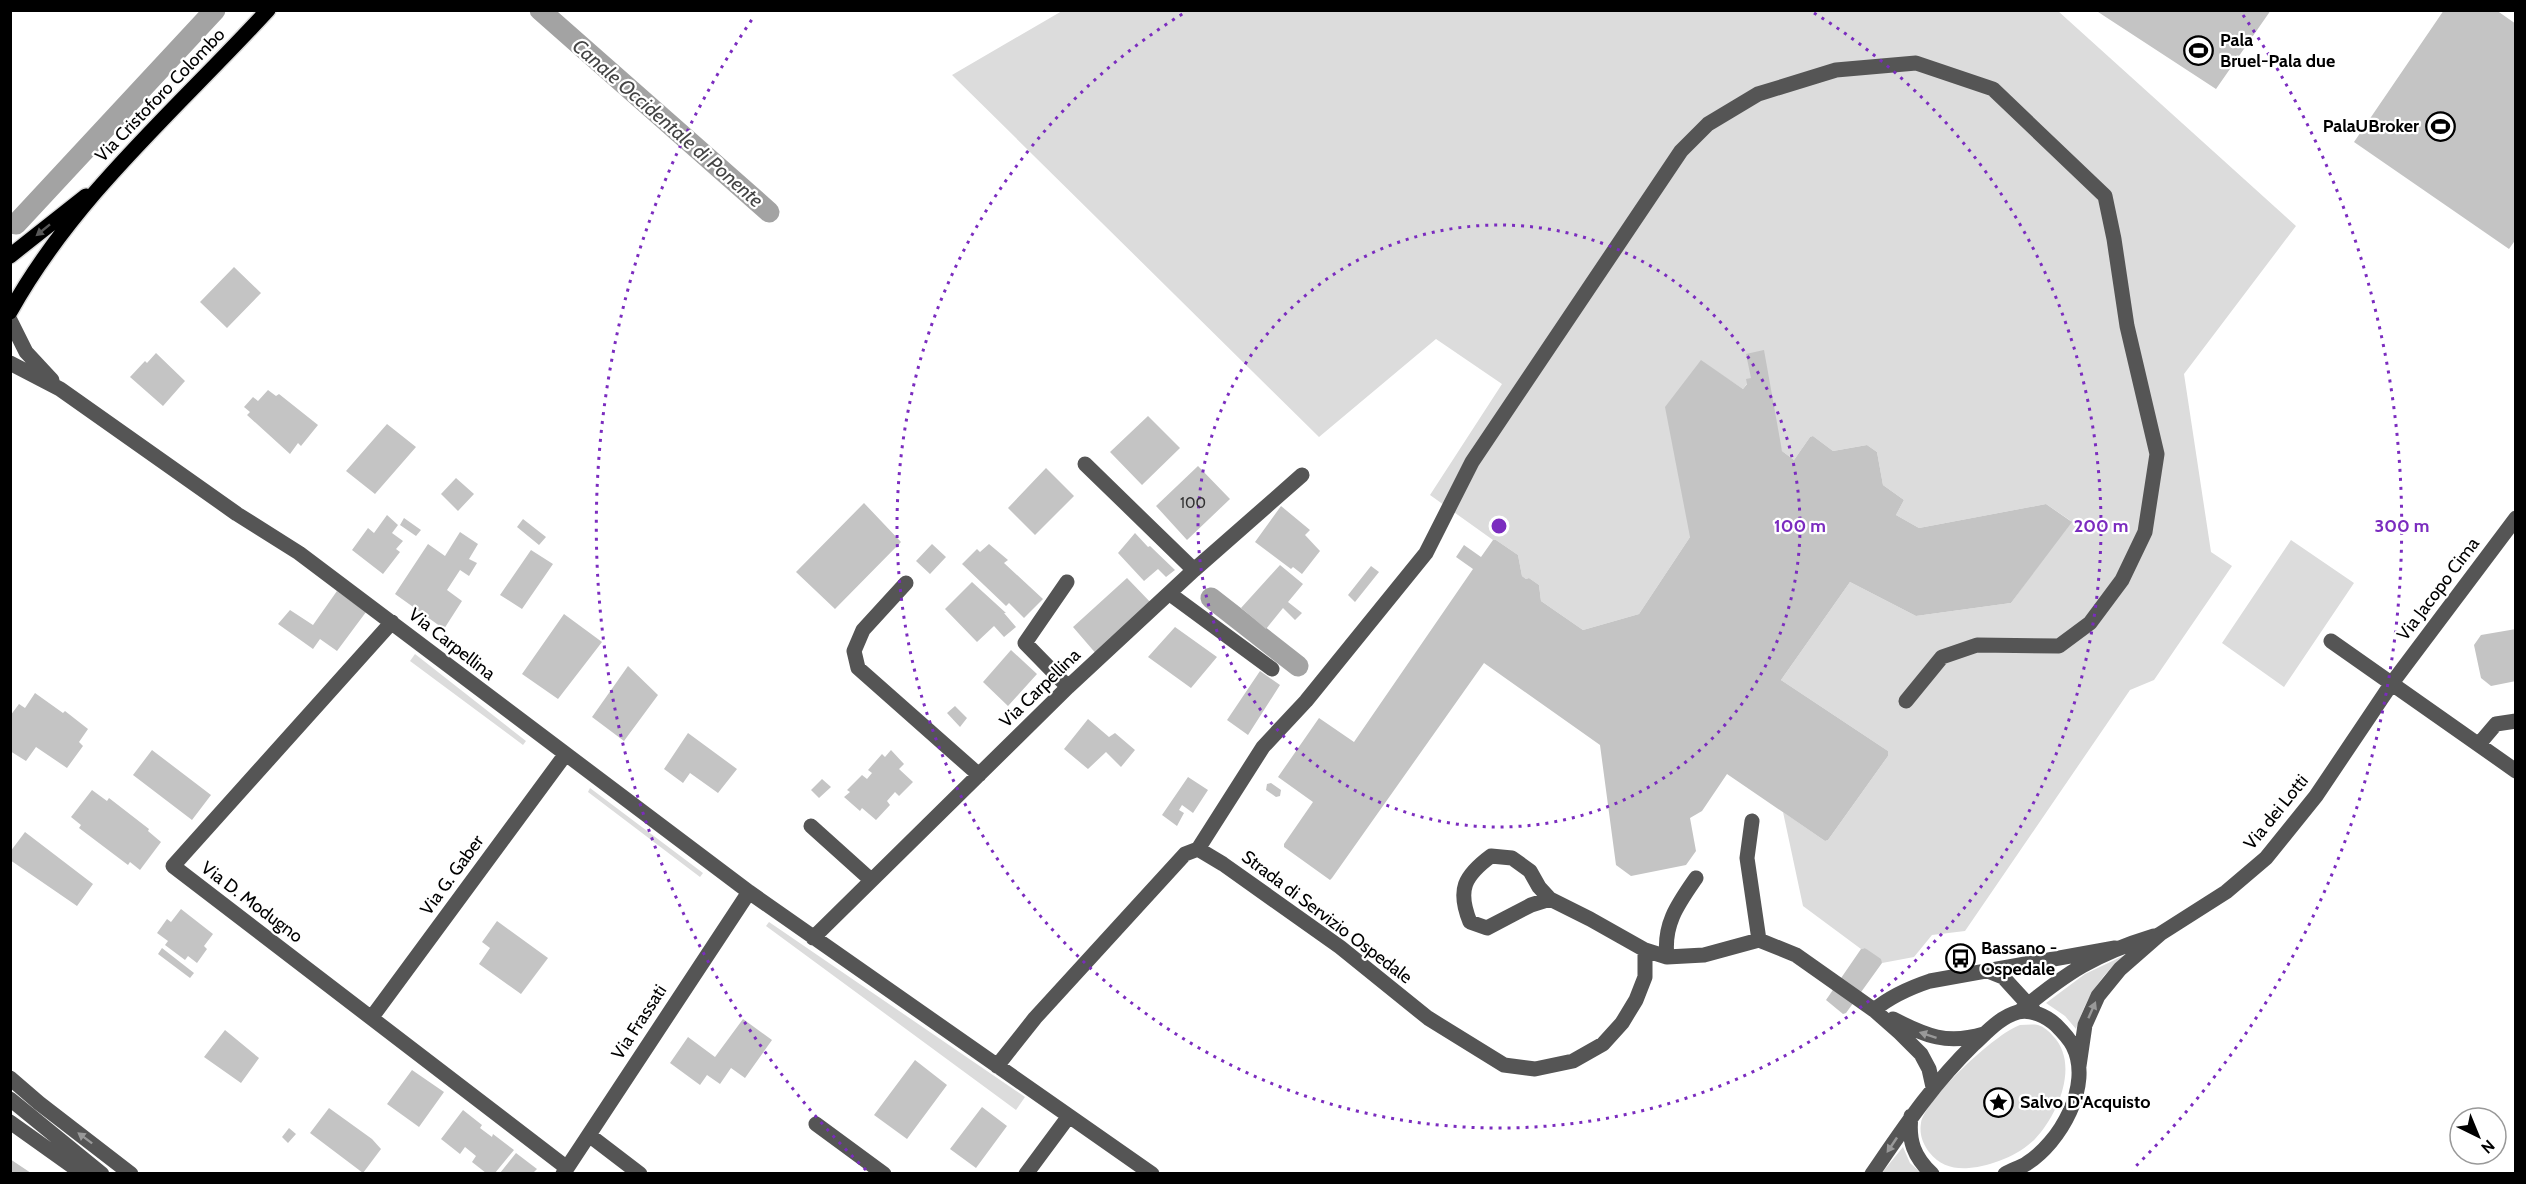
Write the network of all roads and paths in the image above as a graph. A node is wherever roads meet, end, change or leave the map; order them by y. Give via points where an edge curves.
1 (268, 10) edge
2 (105, 181) junction
3 (10, 256) edge
4 (10, 312) edge
5 (10, 320) edge
6 (10, 363) edge
7 (60, 389) junction
8 (1085, 464) dead end
9 (1302, 475) dead end
10 (2516, 518) edge
11 (1194, 570) junction
12 (1067, 582) dead end
13 (906, 583) dead end
14 (1170, 594) junction
15 (392, 622) junction
16 (2331, 641) dead end
17 (1272, 669) dead end
18 (2392, 683) junction
19 (1068, 687) junction
20 (1906, 701) dead end
21 (2516, 721) edge
22 (2479, 744) junction
23 (565, 755) junction
24 (2516, 771) edge
25 (979, 775) junction
26 (1752, 821) dead end
27 (811, 826) dead end
28 (1198, 849) junction
29 (1696, 878) dead end
30 (871, 880) junction
31 (749, 892) junction
32 (1550, 899) junction
33 (2160, 934) junction
34 (813, 938) junction
35 (1759, 940) junction
36 (2115, 948) junction
37 (1645, 950) junction
38 (1667, 957) junction
39 (1988, 971) junction
40 (1874, 1010) junction
41 (2028, 1010) junction
42 (372, 1017) junction
43 (1985, 1034) junction
44 (997, 1066) junction
45 (2079, 1066) junction
46 (10, 1078) edge
47 (1933, 1087) junction
48 (10, 1099) edge
49 (1069, 1116) junction
50 (1911, 1116) junction
51 (10, 1122) edge
52 (816, 1124) dead end
53 (589, 1135) junction
54 (565, 1171) edge
55 (83, 1173) edge
56 (102, 1173) edge
57 (131, 1173) edge
58 (640, 1173) edge
59 (884, 1173) edge
60 (1026, 1173) edge
61 (1152, 1173) edge
62 (1872, 1173) edge
63 (1932, 1173) edge
64 (2005, 1173) edge

1 - 2 main road, Via Cristoforo Colombo
2 -> 3 main road, Via Cristoforo Colombo
2 - 4 main road, Via Cristoforo Colombo via 32,275
5 - 7 street via 26,352
6 - 7 street
7 - 15 street, Via Carpellina via 299,553
8 - 11 street
9 - 11 street, Via Carpellina
10 - 18 street, Via Jacopo Cima
11 - 14 street, Via Carpellina
12 - 19 street via 1025,643
13 - 25 street via 863,630 854,651 858,668
14 - 17 street
14 - 19 street, Via Carpellina
15 - 23 street, Via Carpellina
15 - 42 street, Via D. Modugno via 173,866
16 - 18 street
18 - 22 street
18 - 33 street, Via dei Lotti via 2316,796 2266,858 2226,892
19 - 25 street, Via Carpellina
20 - 28 street via 1942,657 1977,645 2059,646 2090,623 2122,580 2145,532 2157,454 2127,326 2105,196 1993,88 1916,63 1836,70 1758,94 1708,124 1681,151 1472,462 1426,553 1263,747
21 - 22 street via 2496,724
22 - 24 street
23 - 31 street, Via Carpellina
23 - 42 street, Via G. Gaber
25 - 30 street, Via Carpellina
26 - 35 street via 1747,858
27 - 30 street
28 - 37 street, Strada di Servizio Ospedale via 1340,947 1428,1018 1504,1065 1535,1069 1573,1061 1603,1044 1636,1000 1645,977
28 - 44 street via 1185,854 1035,1018
29 - 38 street via 1668,926
30 - 34 street, Via Carpellina
31 - 34 street, Via Carpellina
31 - 53 street, Via Frassati
32 - 32 street via 1530,871 1512,858 1491,856 1474,868 1462,902 1470,922 1487,928
32 - 37 street
33 - 36 street, Via dei Lotti
45 -> 33 street, Via dei Lotti via 2085,1024 2098,996 2120,969
34 - 44 street, Via Carpellina
35 - 38 street via 1704,955
35 - 40 street via 1796,955
36 - 39 street
36 - 41 street, Via dei Lotti via 2060,978
37 - 38 street
39 - 40 street via 1930,981 1889,998
39 - 41 street via 2003,977
43 -> 40 street via 1948,1040 1914,1030
40 - 47 street via 1921,1054
41 - 43 street, Via dei Lotti via 1996,1023
41 - 45 street, Via dei Lotti via 2051,1020 2064,1033 2074,1046
42 - 54 street, Via D. Modugno
43 - 47 street, Via dei Lotti
44 - 49 street, Via Carpellina
45 - 64 street, Via dei Lotti via 2075,1098 2065,1124 2026,1164
57 -> 46 street
47 - 50 street, Via dei Lotti
48 - 56 street
49 - 60 street
49 - 61 street, Via Carpellina
50 -> 62 street, Via dei Lotti
50 - 63 street via 1909,1133 1914,1153
51 - 55 street
52 - 59 street
53 - 54 street, Via Frassati
53 - 58 street

